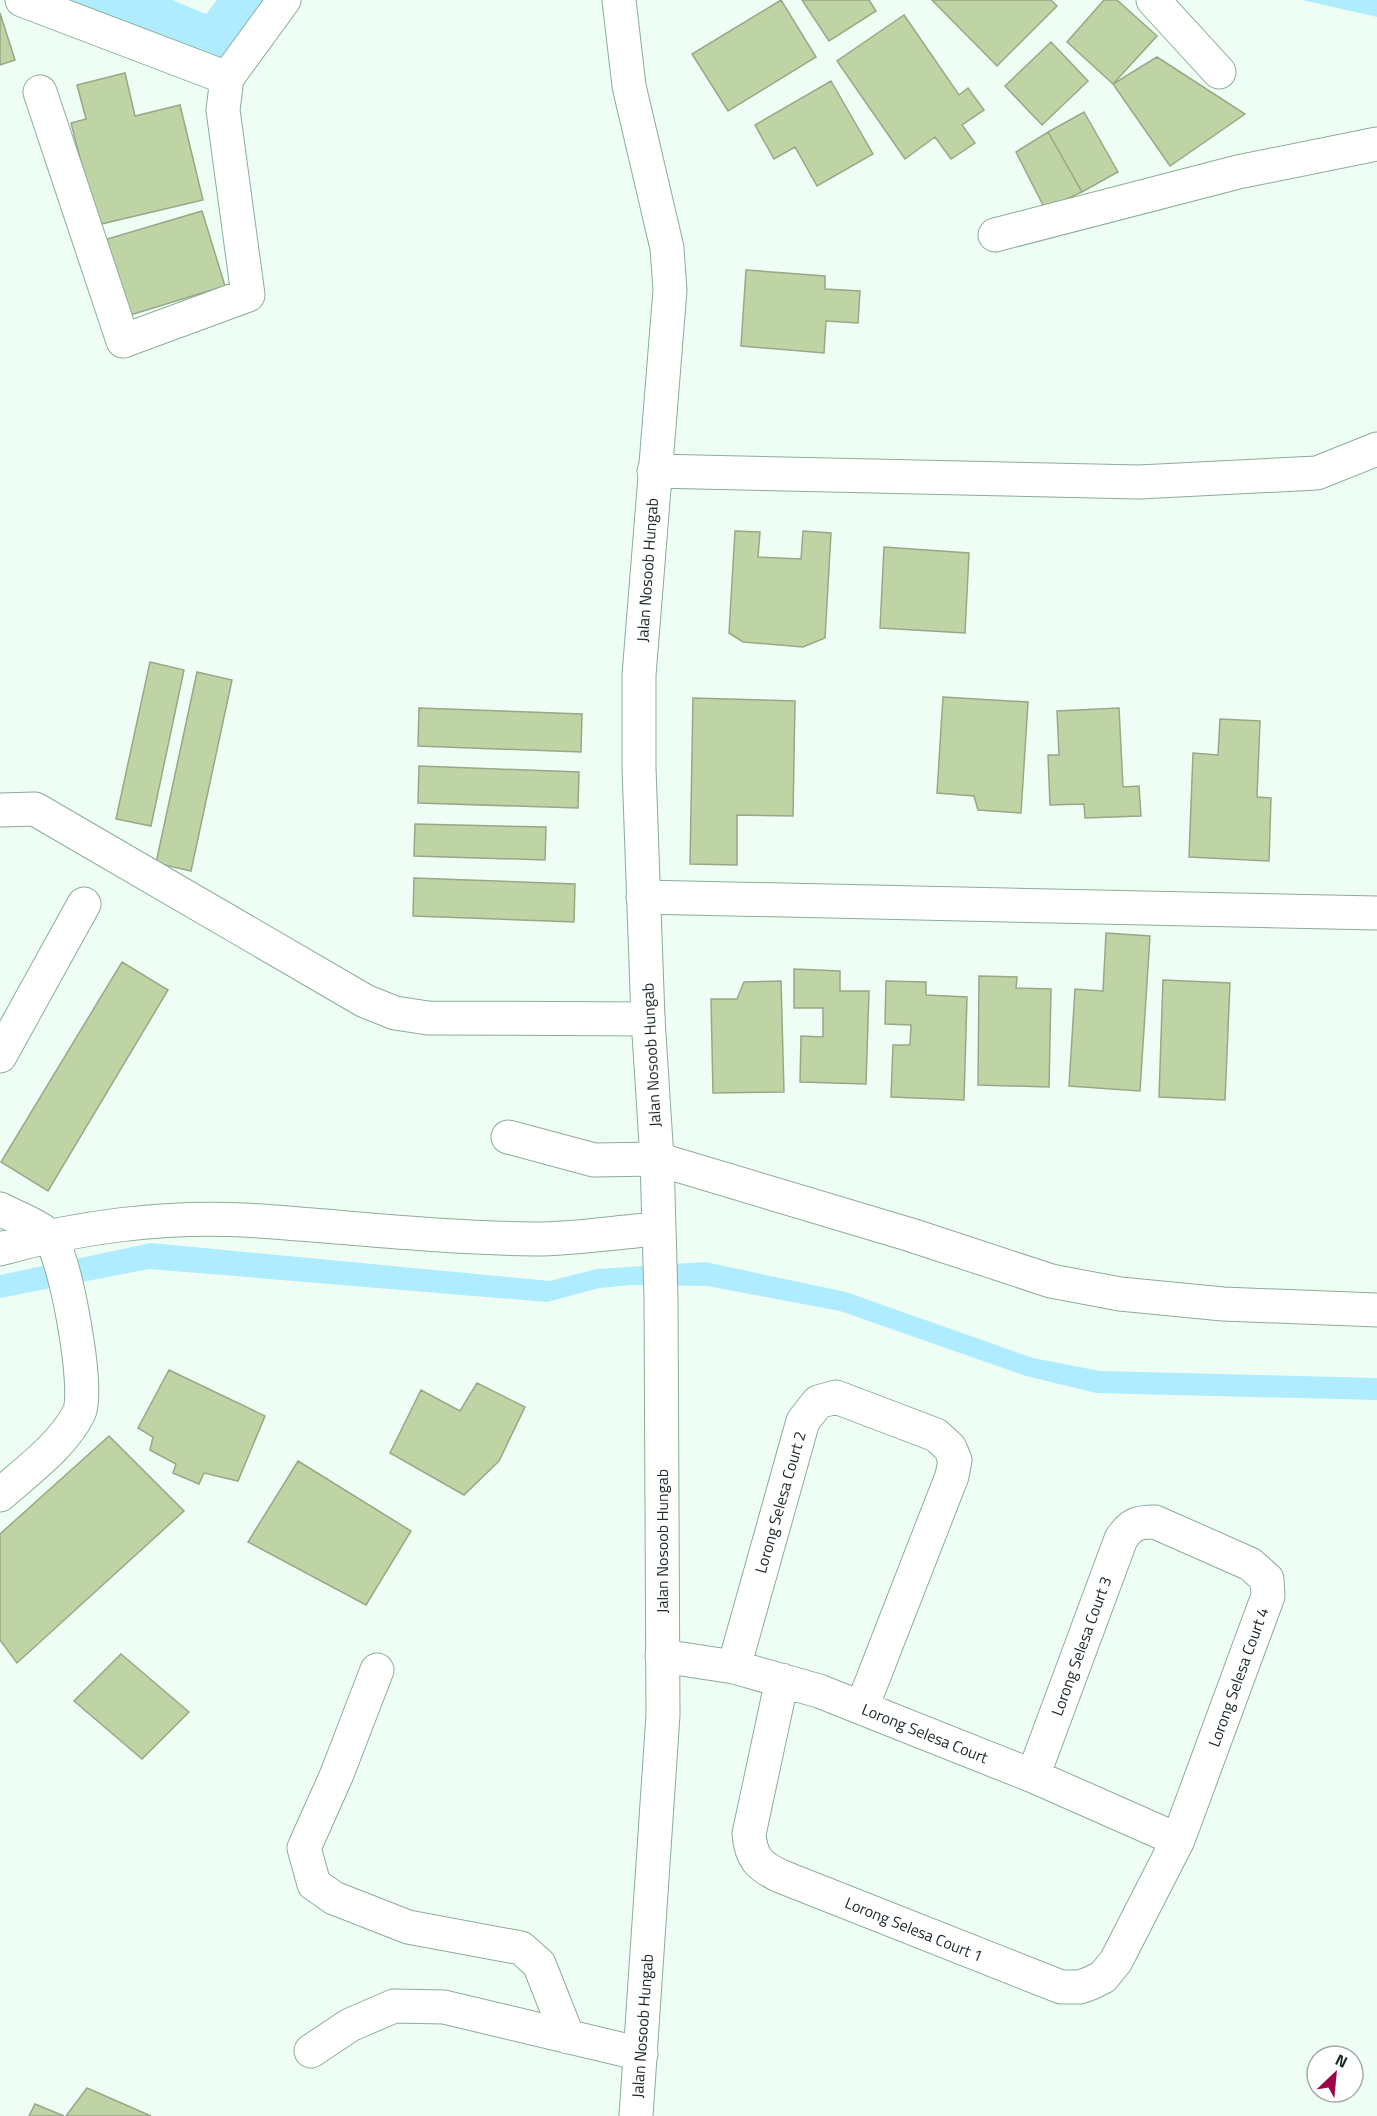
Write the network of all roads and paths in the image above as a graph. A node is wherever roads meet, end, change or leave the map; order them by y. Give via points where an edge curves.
1 (22, 0) edge
2 (284, 0) edge
3 (619, 0) edge
4 (1153, 0) edge
5 (1219, 72) dead end
6 (227, 78) junction
7 (40, 92) dead end
8 (1377, 144) edge
9 (995, 235) dead end
10 (1377, 449) edge
11 (654, 471) junction
12 (0, 810) edge
13 (643, 897) junction
14 (84, 904) dead end
15 (1377, 912) edge
16 (648, 1019) junction
17 (0, 1056) edge
18 (508, 1137) dead end
19 (657, 1159) junction
20 (0, 1209) edge
21 (658, 1238) junction
22 (54, 1245) junction
23 (0, 1249) edge
24 (1377, 1310) edge
25 (0, 1495) edge
26 (1138, 1522) joint
27 (662, 1656) junction
28 (734, 1667) junction
29 (377, 1670) dead end
30 (782, 1680) junction
31 (862, 1707) junction
32 (1033, 1776) junction
33 (1178, 1840) junction
34 (568, 2037) junction
35 (312, 2051) dead end
36 (640, 2054) junction
37 (636, 2116) edge

1 - 6 street
2 - 6 street
3 - 11 street, Jalan Nosoob Hungab via 629,86 668,248 668,333
4 - 5 street
6 - 7 street via 224,131 248,295 123,341
8 - 9 street via 1238,172
10 - 11 street via 1317,473 1139,482
11 - 13 street, Jalan Nosoob Hungab via 639,675
12 - 16 street via 36,809 365,1001 395,1013 429,1018
13 - 15 street
13 - 16 street, Jalan Nosoob Hungab
14 - 17 street
16 - 19 street, Jalan Nosoob Hungab
18 - 19 street via 594,1160
19 - 21 street, Jalan Nosoob Hungab
19 - 24 street via 1051,1281 1120,1294 1223,1304
20 - 22 street
21 - 22 street via 537,1239 242,1220 170,1221
21 - 27 street, Jalan Nosoob Hungab
22 - 23 street
22 - 25 street via 69,1298 82,1370 80,1410 54,1446
26 - 32 street, Lorong Selesa Court 3 via 1121,1539
26 - 33 street, Lorong Selesa Court 4 via 1155,1522 1250,1564 1267,1579 1268,1596
27 - 28 street, Lorong Selesa Court
27 - 36 street, Jalan Nosoob Hungab via 663,1715
28 - 30 street, Lorong Selesa Court
28 - 31 street, Lorong Selesa Court 2 via 803,1421 818,1402 836,1397 936,1435 950,1448 955,1460
29 - 34 street via 304,1848 314,1884 334,1898 408,1927 522,1948 539,1964
30 - 31 street, Lorong Selesa Court
30 - 33 street, Lorong Selesa Court 1 via 749,1834 755,1861 780,1876 1061,1987 1080,1987 1103,1977 1116,1961
31 - 32 street, Lorong Selesa Court
32 - 33 street, Lorong Selesa Court
34 - 35 street via 444,2007 394,2006 350,2025
34 - 36 street
36 - 37 street, Jalan Nosoob Hungab

